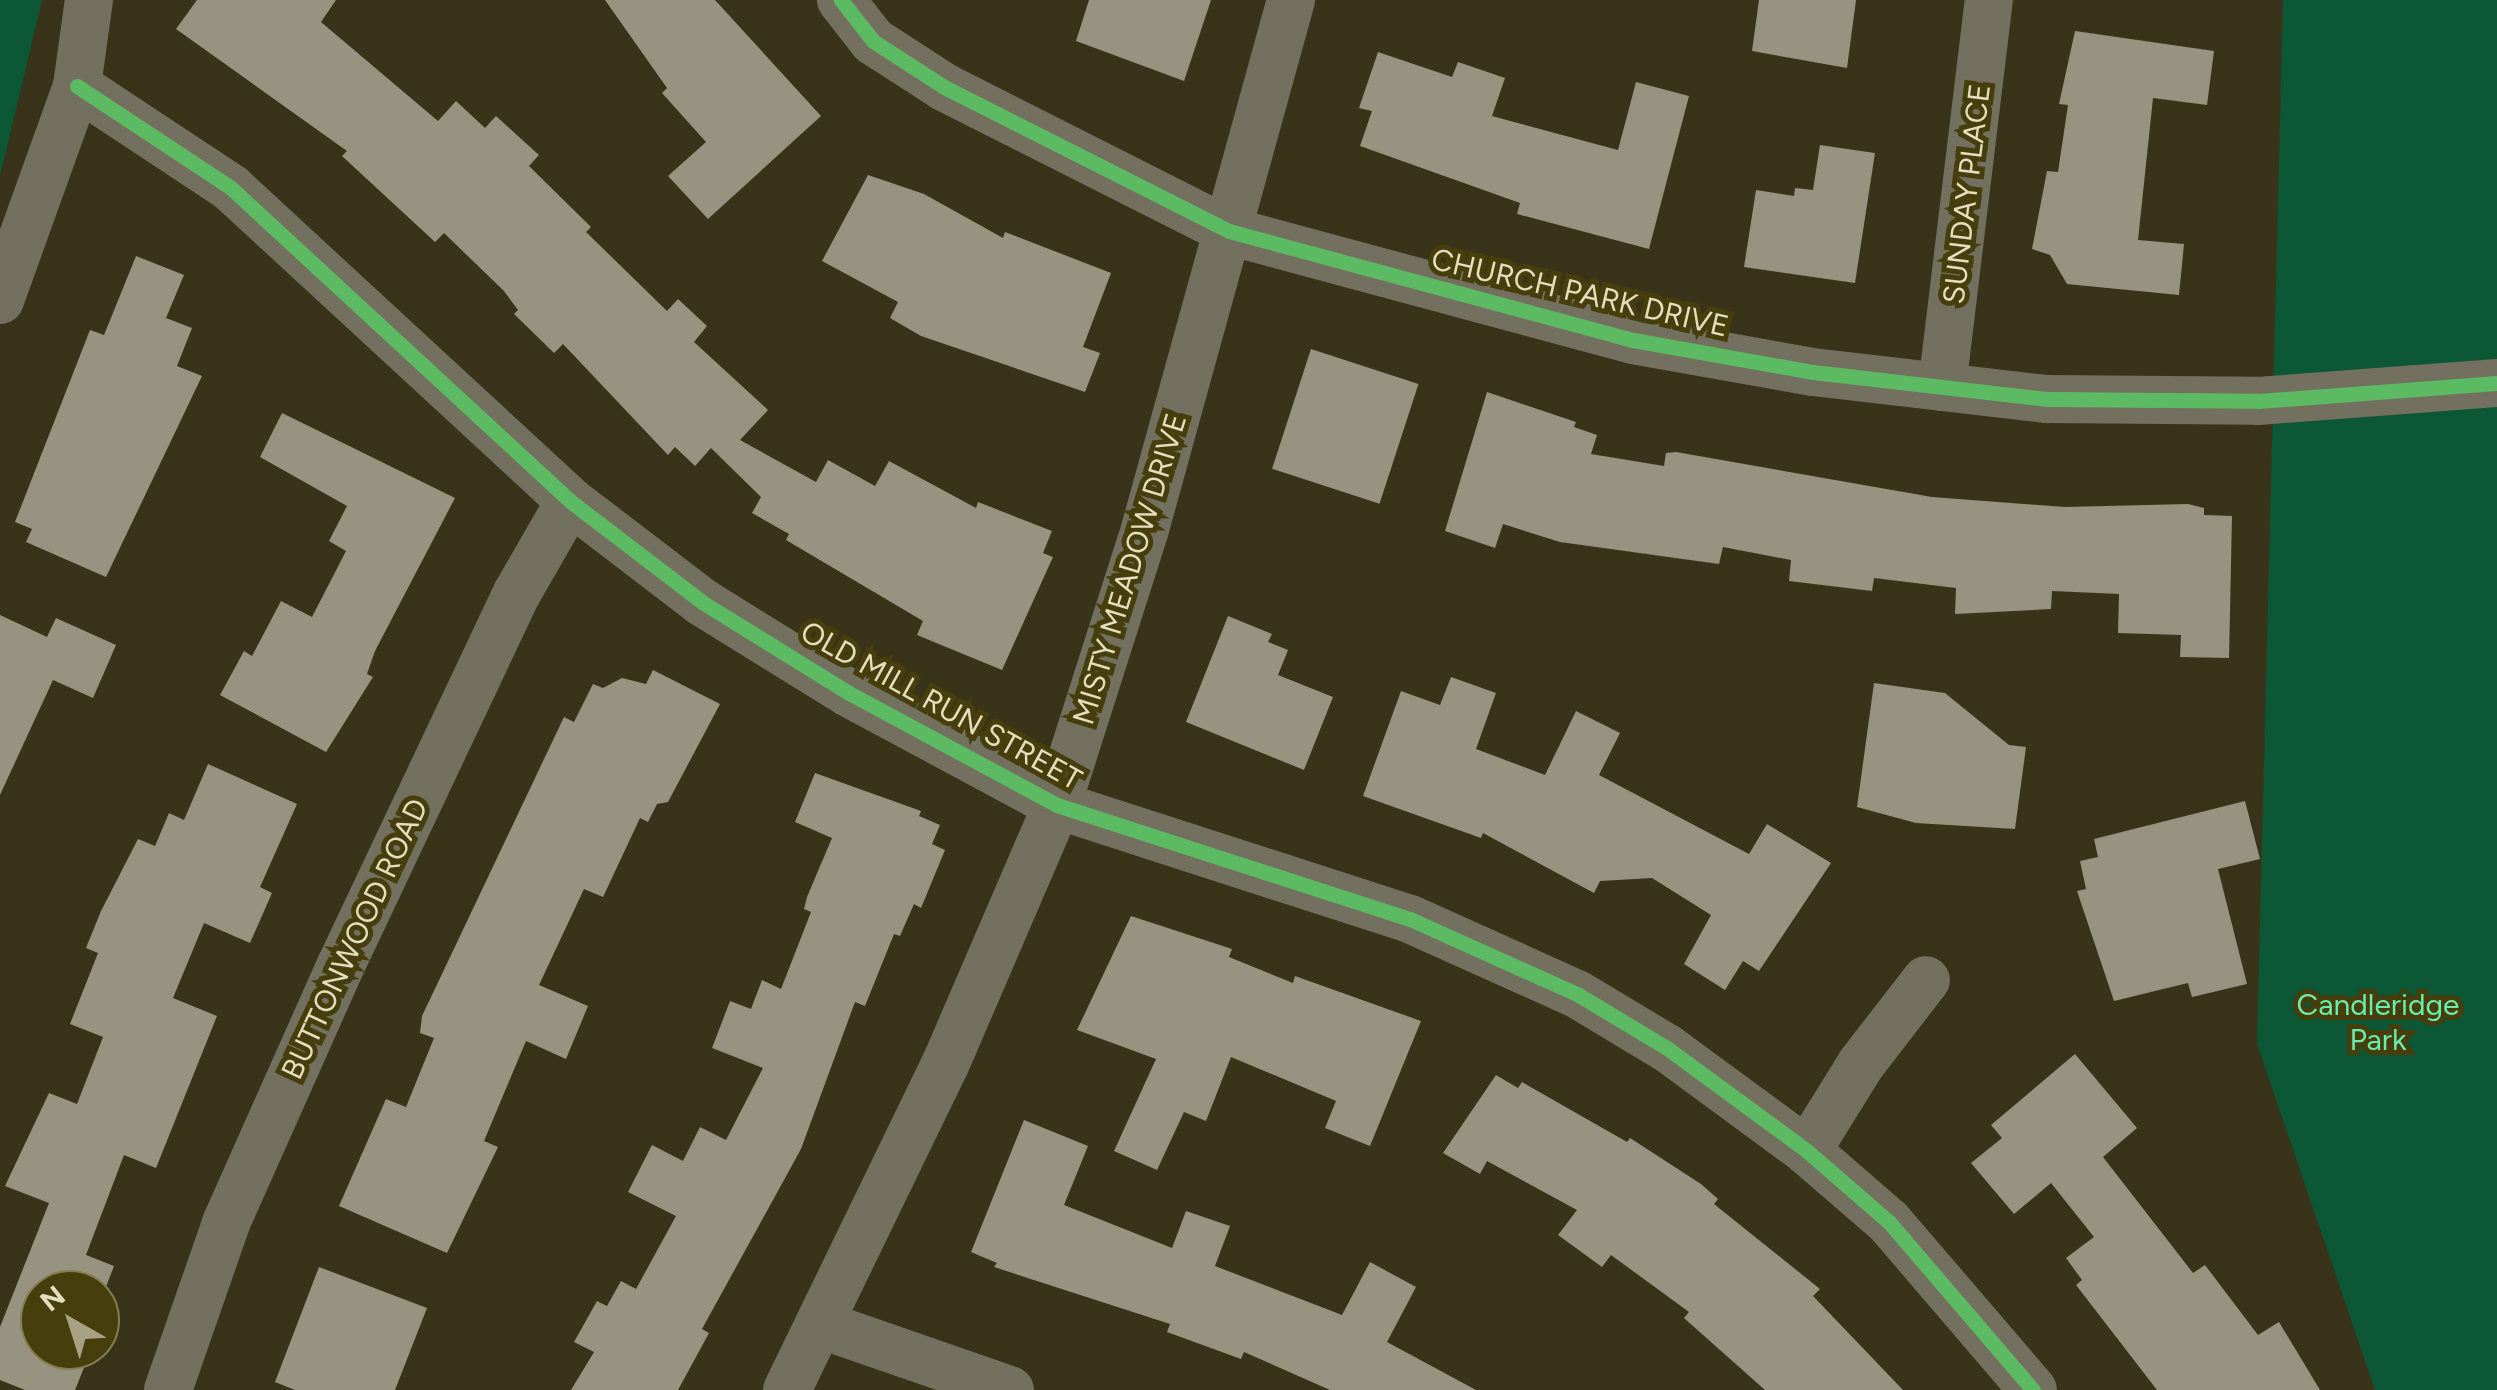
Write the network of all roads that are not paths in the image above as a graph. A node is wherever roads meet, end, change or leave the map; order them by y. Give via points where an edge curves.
1 (88, 0) edge
2 (840, 0) edge
3 (1291, 0) edge
4 (1989, 0) edge
5 (77, 86) junction
6 (1229, 232) junction
7 (0, 300) edge
8 (2497, 383) edge
9 (1942, 387) junction
10 (570, 501) junction
11 (1057, 806) junction
12 (1926, 980) dead end
13 (1807, 1150) junction
14 (822, 1325) junction
15 (168, 1390) edge
16 (787, 1390) edge
17 (1010, 1390) edge
18 (2033, 1390) edge

1 - 5 street
2 - 6 street, CHURCH PARK DRIVE via 874,40 944,87
3 - 6 street, MISTY MEADOW DRIVE
4 - 9 street, SUNDAY PLACE
5 - 7 street
5 - 10 street, OLD MILL RUN STREET via 231,188
6 - 9 street, CHURCH PARK DRIVE via 1633,340
6 - 11 street, MISTY MEADOW DRIVE
8 - 9 street, CHURCH PARK DRIVE via 2258,401 2047,399
10 - 11 street, OLD MILL RUN STREET via 702,602 849,693
10 - 15 street, BUTTONWOOD ROAD via 517,594 341,964 226,1223
11 - 13 street, OLD MILL RUN STREET via 1410,920 1576,994 1667,1048
11 - 14 street, MISTY MEADOW DRIVE
12 - 13 street via 1861,1064
13 - 18 street, OLD MILL RUN STREET via 1888,1222
14 - 16 street, MISTY MEADOW DRIVE
14 - 17 street

